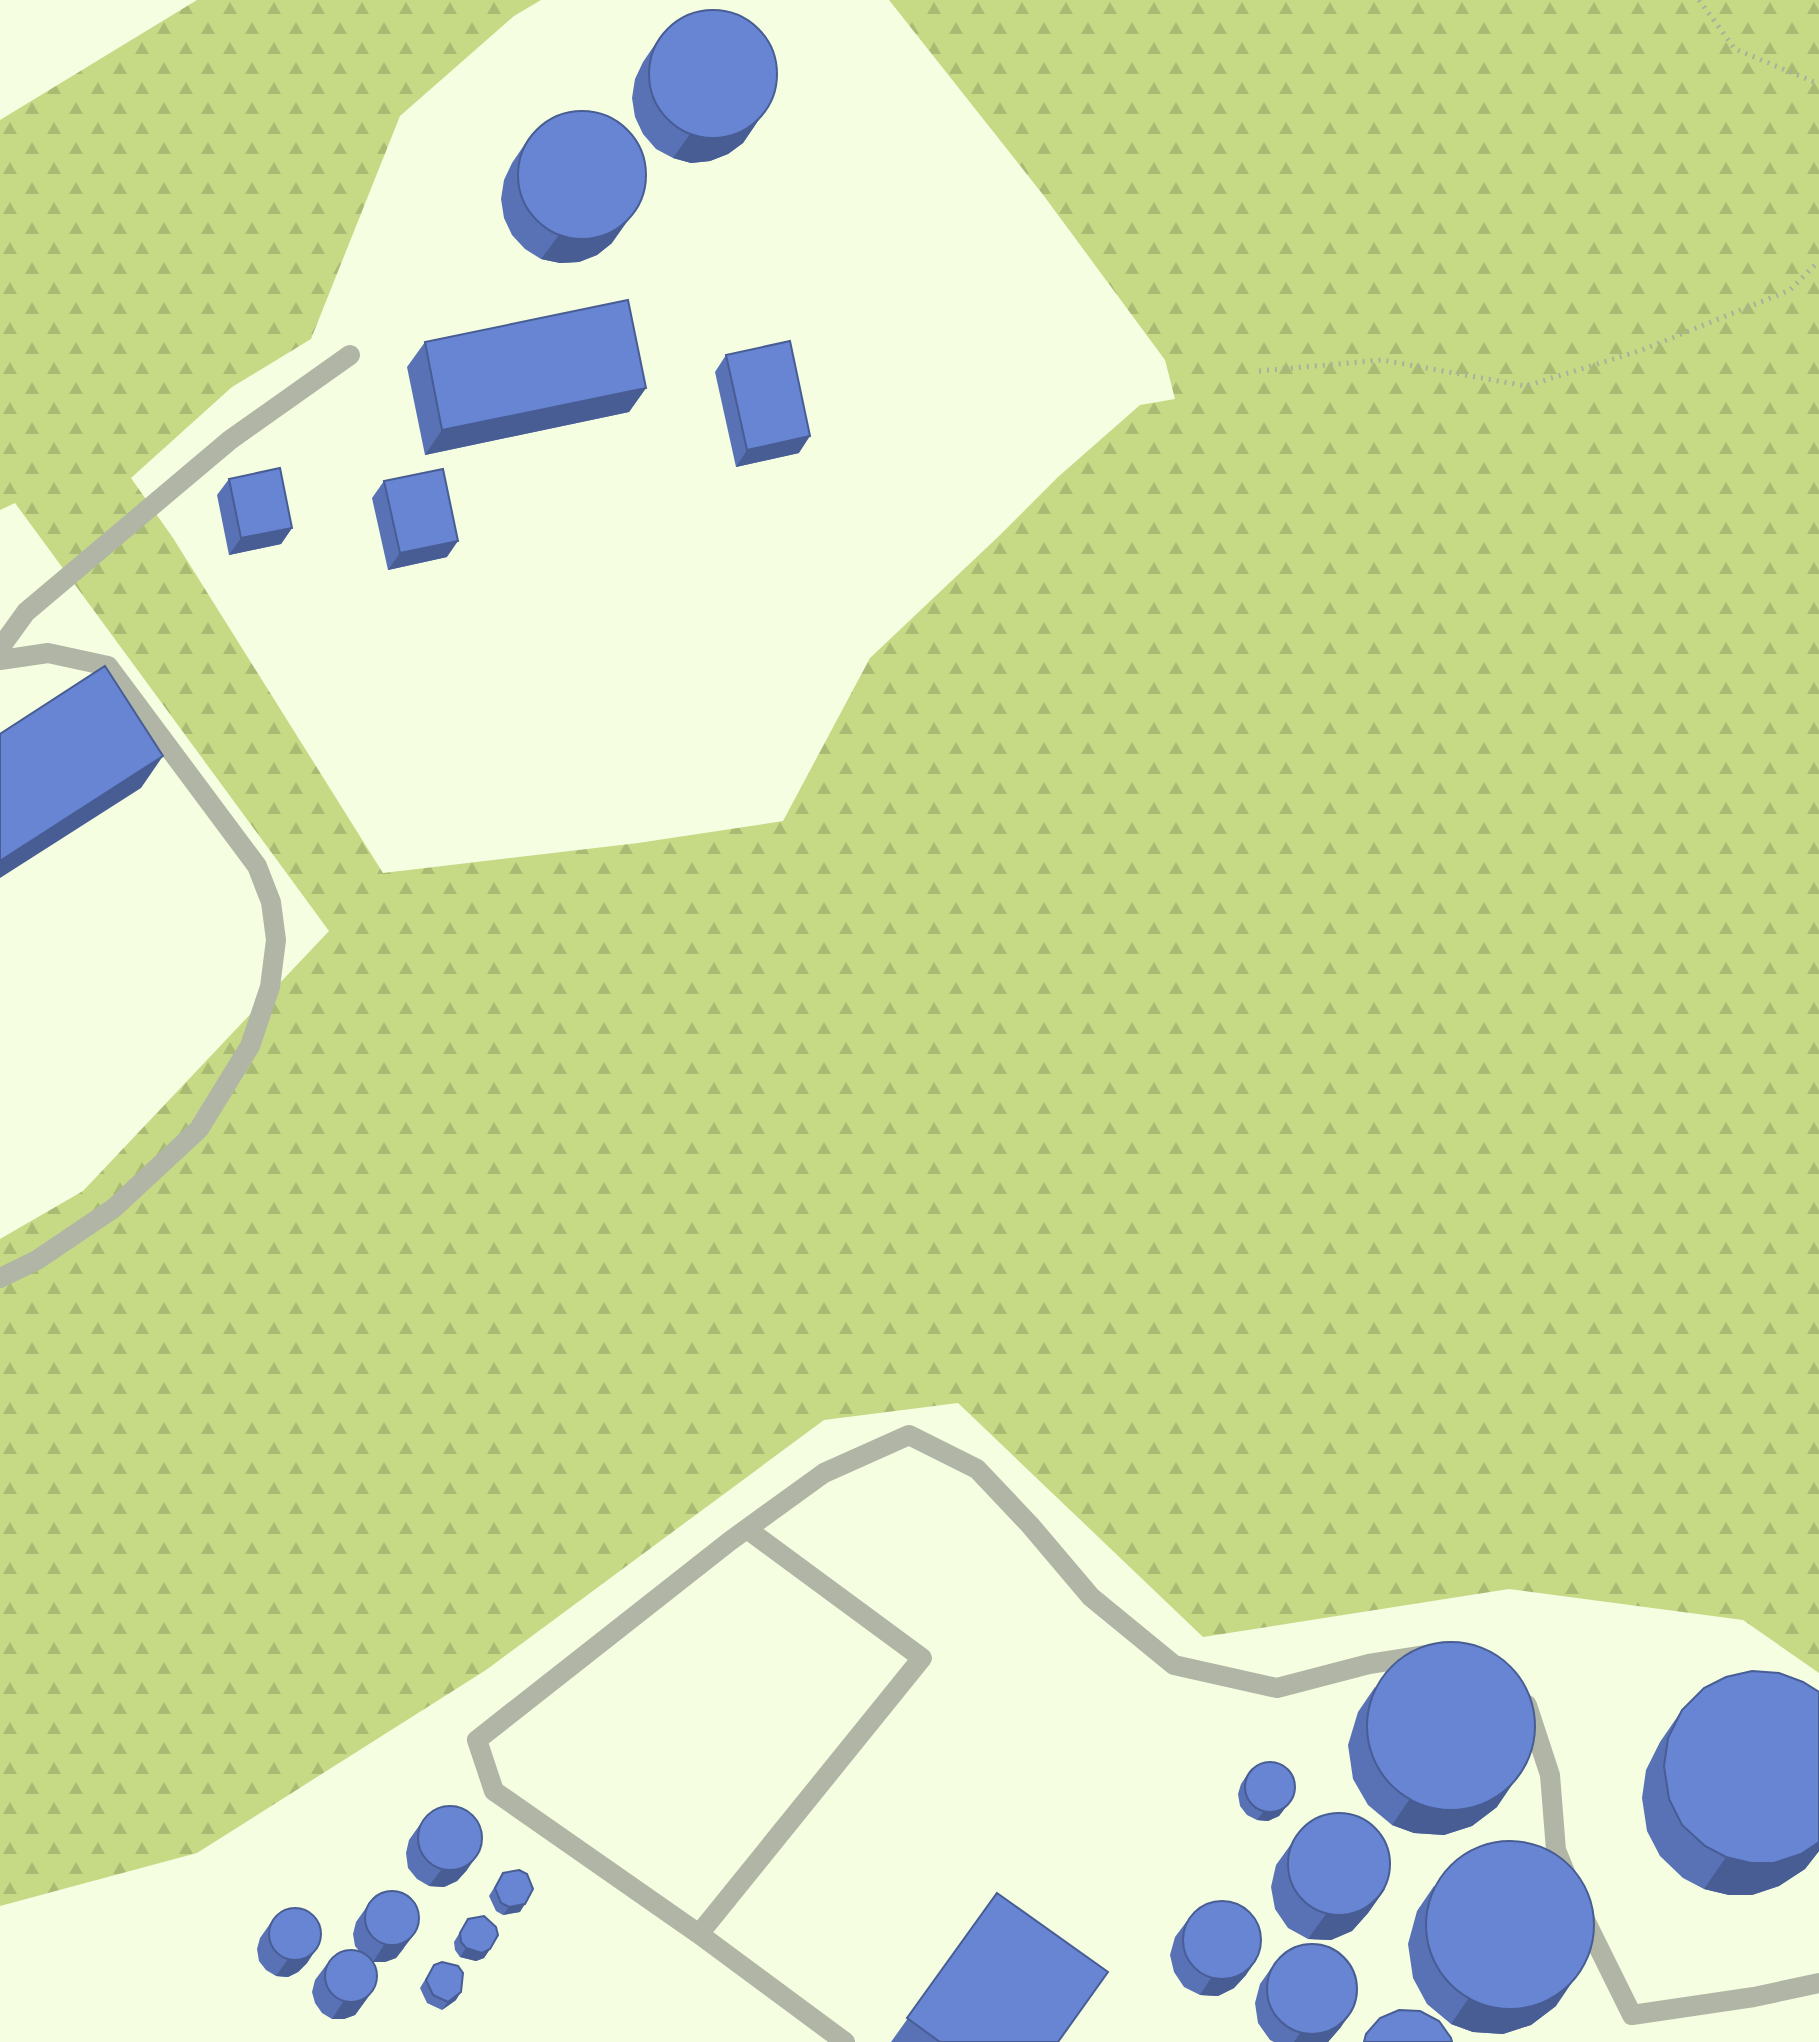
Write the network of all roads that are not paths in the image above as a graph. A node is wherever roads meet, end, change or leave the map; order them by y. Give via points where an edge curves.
1 (350, 355) dead end
2 (0, 648) edge
3 (0, 660) edge
4 (0, 1278) edge
5 (747, 1529) junction
6 (1446, 1652) edge
7 (1515, 1688) edge
8 (699, 1934) junction
9 (1819, 1983) edge
10 (845, 2042) edge

1 - 2 lane via 230,440 26,612
3 - 4 lane via 48,653 108,666 257,866 271,902 276,940 270,987 250,1046 199,1129 114,1208 37,1260
5 - 6 lane via 824,1473 909,1435 977,1469 1091,1597 1174,1665 1277,1688 1369,1664
5 - 8 lane via 922,1658
5 - 8 lane via 477,1740 494,1791
7 - 9 lane via 1525,1698 1550,1775 1556,1850 1632,2015
8 - 10 lane

